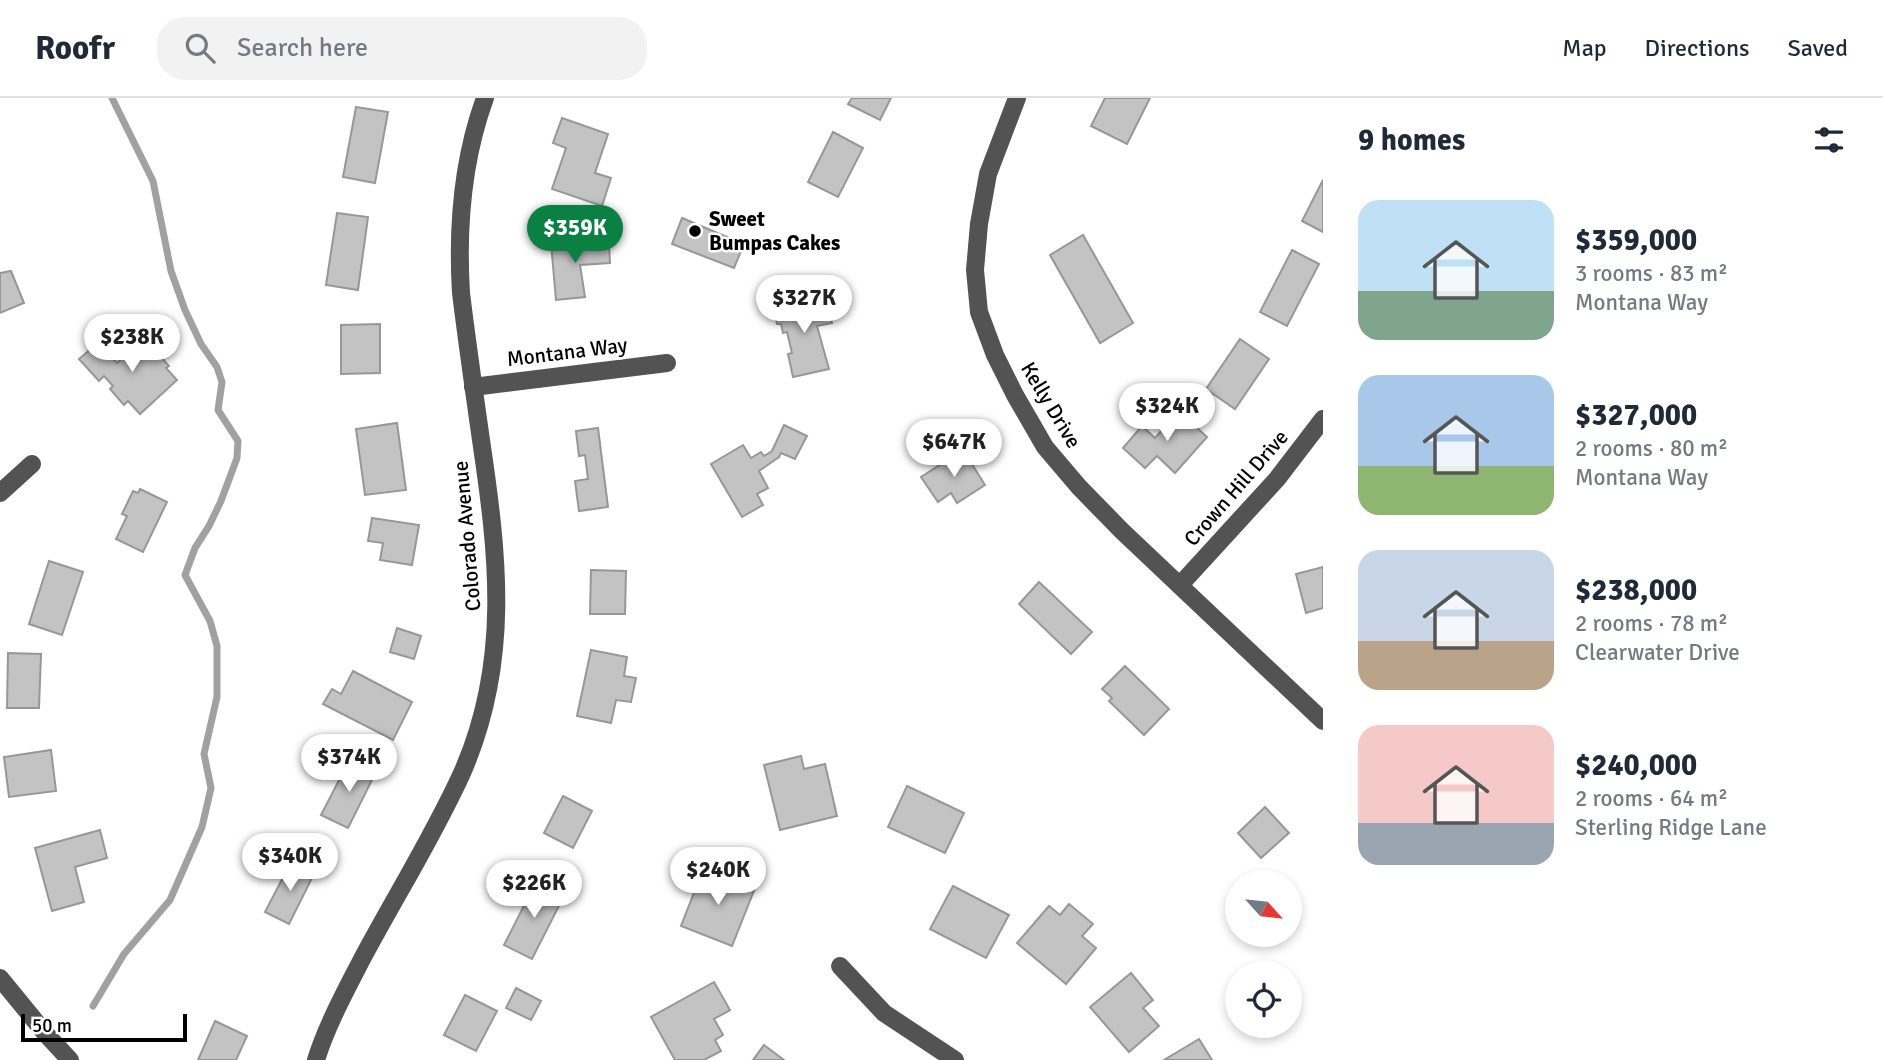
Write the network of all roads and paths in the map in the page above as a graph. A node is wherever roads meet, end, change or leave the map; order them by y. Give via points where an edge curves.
1 (485, 98) edge
2 (1017, 98) edge
3 (667, 363) dead end
4 (473, 387) junction
5 (1323, 419) edge
6 (32, 464) dead end
7 (0, 493) edge
8 (1180, 585) junction
9 (1323, 721) edge
10 (840, 966) dead end
11 (0, 978) edge
12 (70, 1060) edge
13 (316, 1060) edge
14 (955, 1060) edge

1 - 4 street, Colorado Avenue via 463,183 460,221 461,293
2 - 8 street, Kelly Drive via 988,174 979,224 975,270 979,312 995,355 1045,447 1122,531
3 - 4 street, Montana Way
4 - 13 street, Colorado Avenue via 497,584 495,645 482,712 463,771 342,997
5 - 8 street, Crown Hill Drive via 1277,479
6 - 7 street
8 - 9 street, Kelly Drive
10 - 14 street via 884,1013
11 - 12 street

